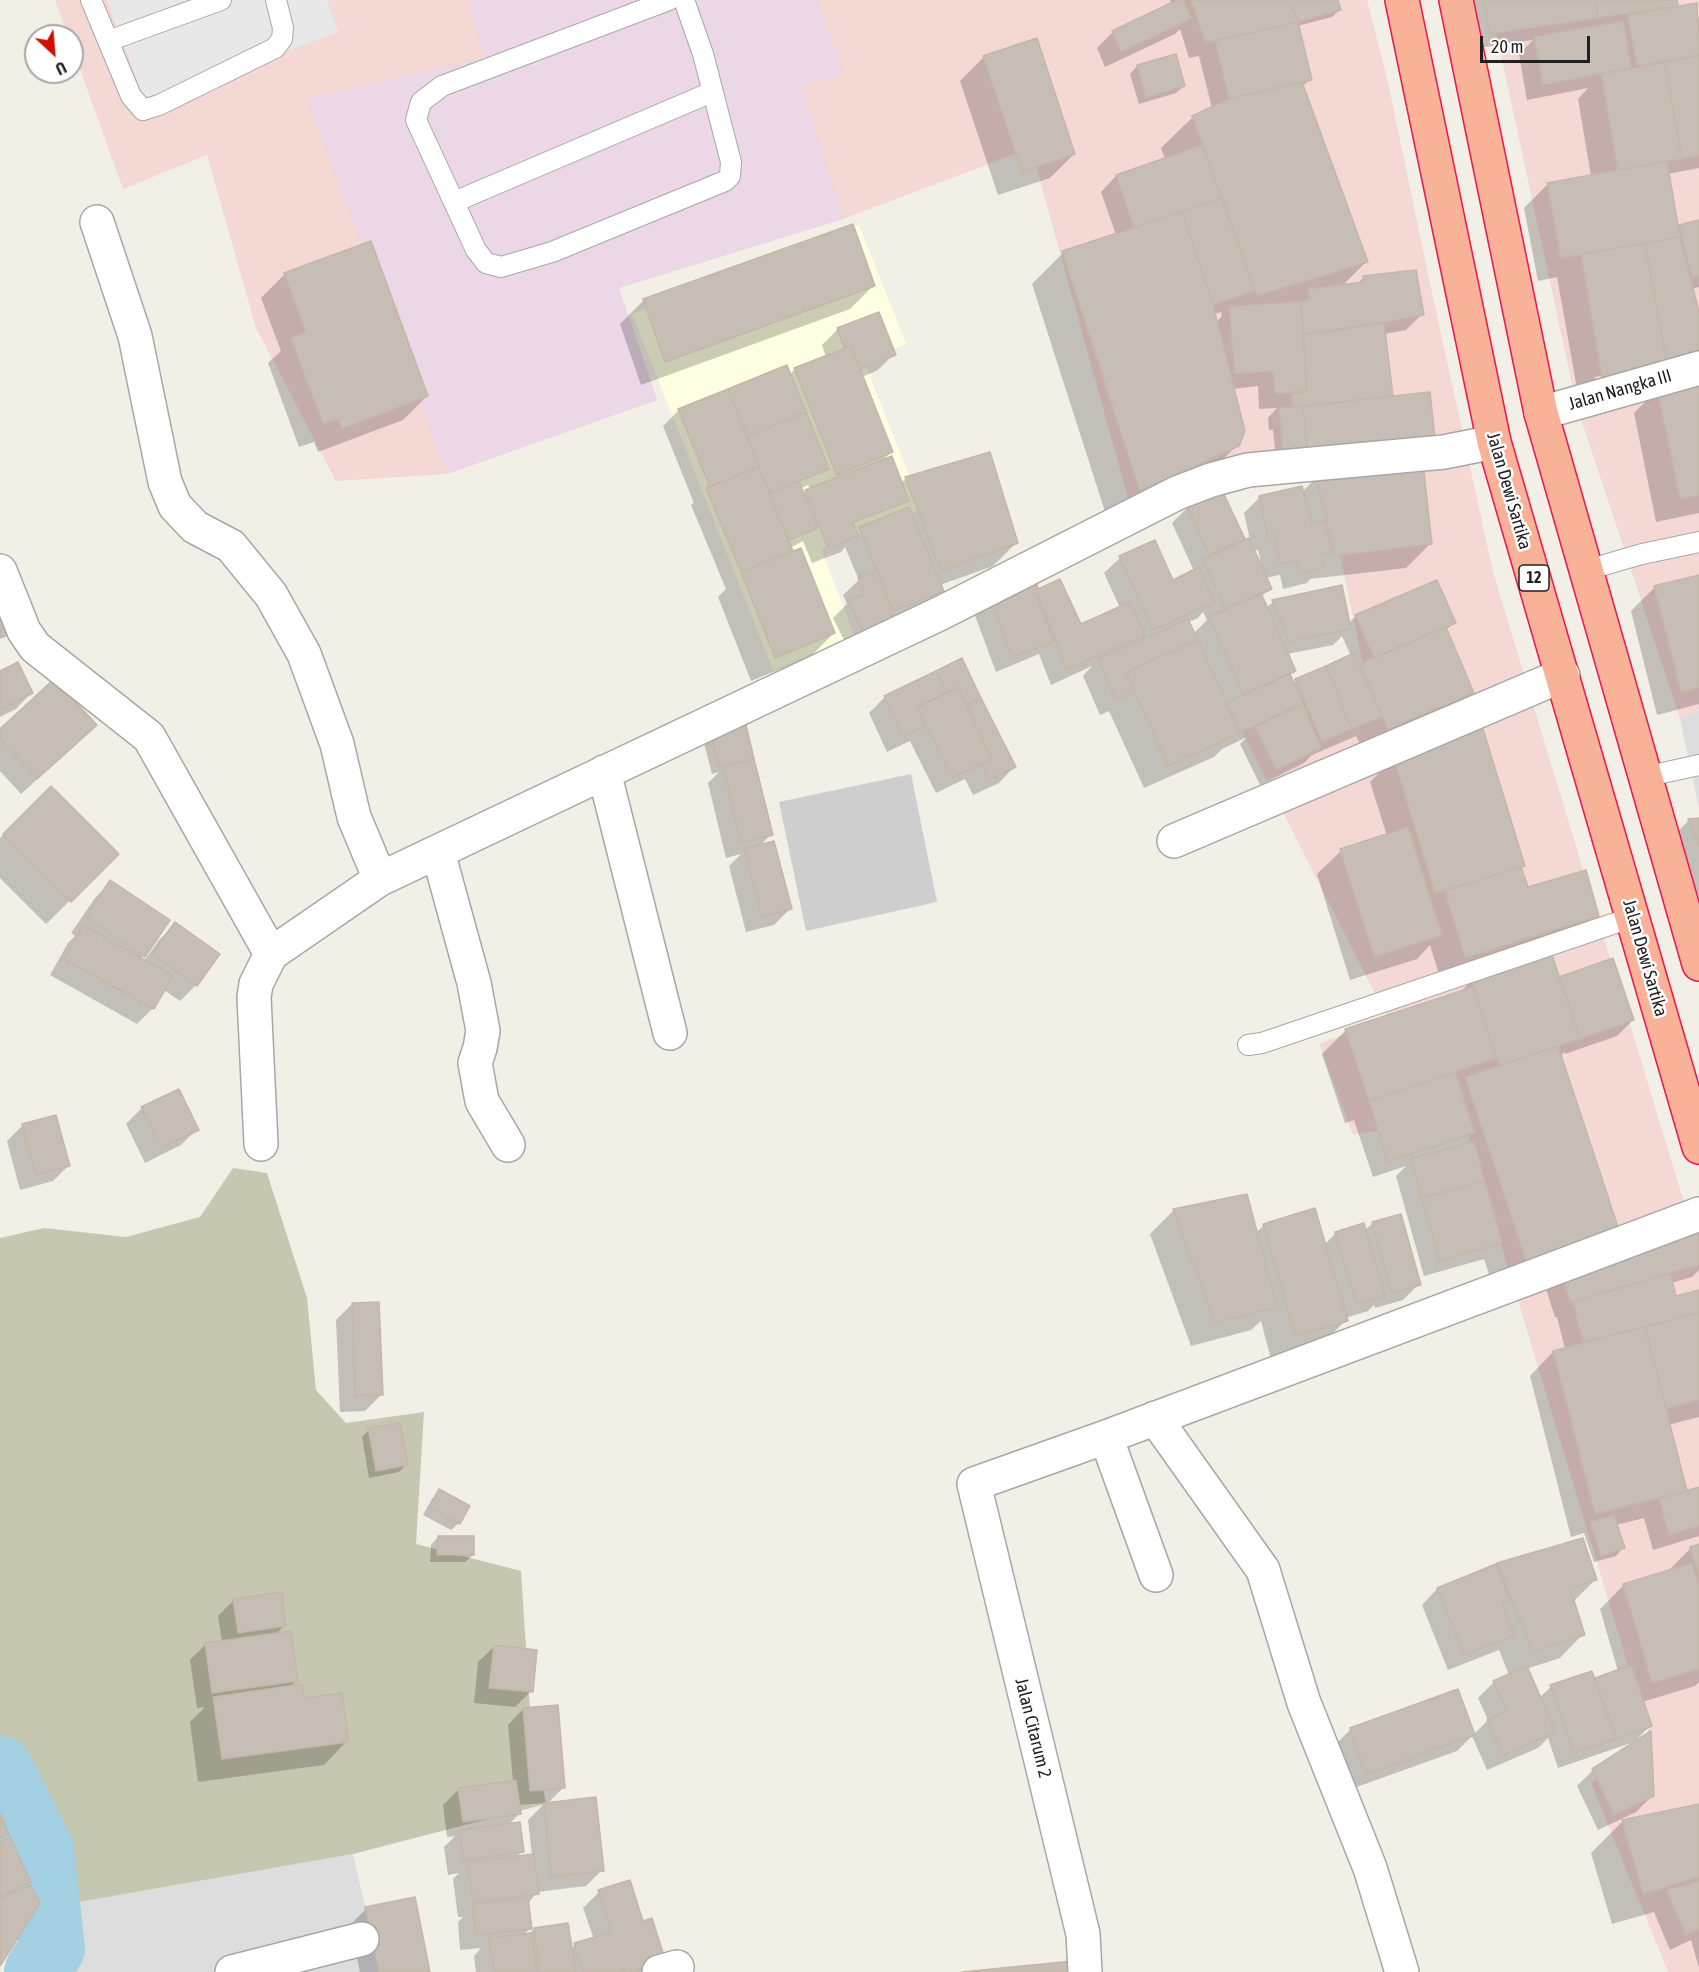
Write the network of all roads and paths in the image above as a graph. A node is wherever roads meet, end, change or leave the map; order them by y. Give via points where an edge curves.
1 (91, 0) edge
2 (220, 0) edge
3 (276, 0) edge
4 (669, 0) edge
5 (684, 0) edge
6 (1402, 0) edge
7 (1456, 0) edge
8 (108, 41) junction
9 (712, 92) junction
10 (453, 202) junction
11 (97, 222) dead end
12 (1699, 368) edge
13 (1541, 413) junction
14 (1494, 442) junction
15 (1556, 466) junction
16 (1506, 480) junction
17 (1699, 542) edge
18 (1587, 570) junction
19 (0, 571) edge
20 (1563, 675) junction
21 (1699, 765) edge
22 (604, 772) junction
23 (1644, 777) junction
24 (1174, 841) dead end
25 (438, 852) junction
26 (380, 879) junction
27 (1633, 917) junction
28 (271, 954) junction
29 (1699, 964) edge
30 (670, 1033) dead end
31 (1248, 1045) dead end
32 (261, 1144) dead end
33 (508, 1145) dead end
34 (1699, 1148) edge
35 (1699, 1215) edge
36 (1155, 1418) junction
37 (1106, 1437) junction
38 (1156, 1575) dead end
39 (362, 1939) dead end
40 (232, 1972) edge
41 (1085, 1972) edge
42 (1402, 1972) edge

1 - 8 lane
2 - 8 lane
3 - 8 lane via 283,28 282,39 275,48 143,110 131,96
4 - 10 lane via 442,86 421,102 416,120
5 - 9 lane
6 - 14 highway, Jalan Dewi Sartika / 12
7 - 13 highway
9 - 10 lane
9 - 10 lane via 731,162 730,176 725,182 552,252 501,267 486,263 476,250
11 - 26 street via 135,336 168,490 175,506 195,526 231,546 271,596 304,654 337,744 354,817
12 - 13 street, Jalan Nangka III
13 - 15 highway
14 - 16 highway, Jalan Dewi Sartika / 12
14 - 22 street via 1444,452 1248,470 1194,486 941,613
15 - 16 highway
15 - 18 highway
16 - 20 highway, Jalan Dewi Sartika / 12
17 - 18 lane
18 - 23 highway
19 - 28 street via 35,647 149,737
20 - 24 street
20 - 27 highway, Jalan Dewi Sartika / 12
21 - 23 lane
22 - 25 street
22 - 30 street
23 - 29 highway
25 - 26 street
25 - 33 street via 483,1031 475,1063 482,1101
26 - 28 street
27 - 31 lane
27 - 34 highway, Jalan Dewi Sartika / 12
28 - 32 street via 254,997
35 - 36 street
36 - 37 street
36 - 42 street via 1263,1570 1304,1703 1370,1868
37 - 38 street
37 - 41 street, Jalan Citarum 2 via 974,1484 1083,1934
39 - 40 street

